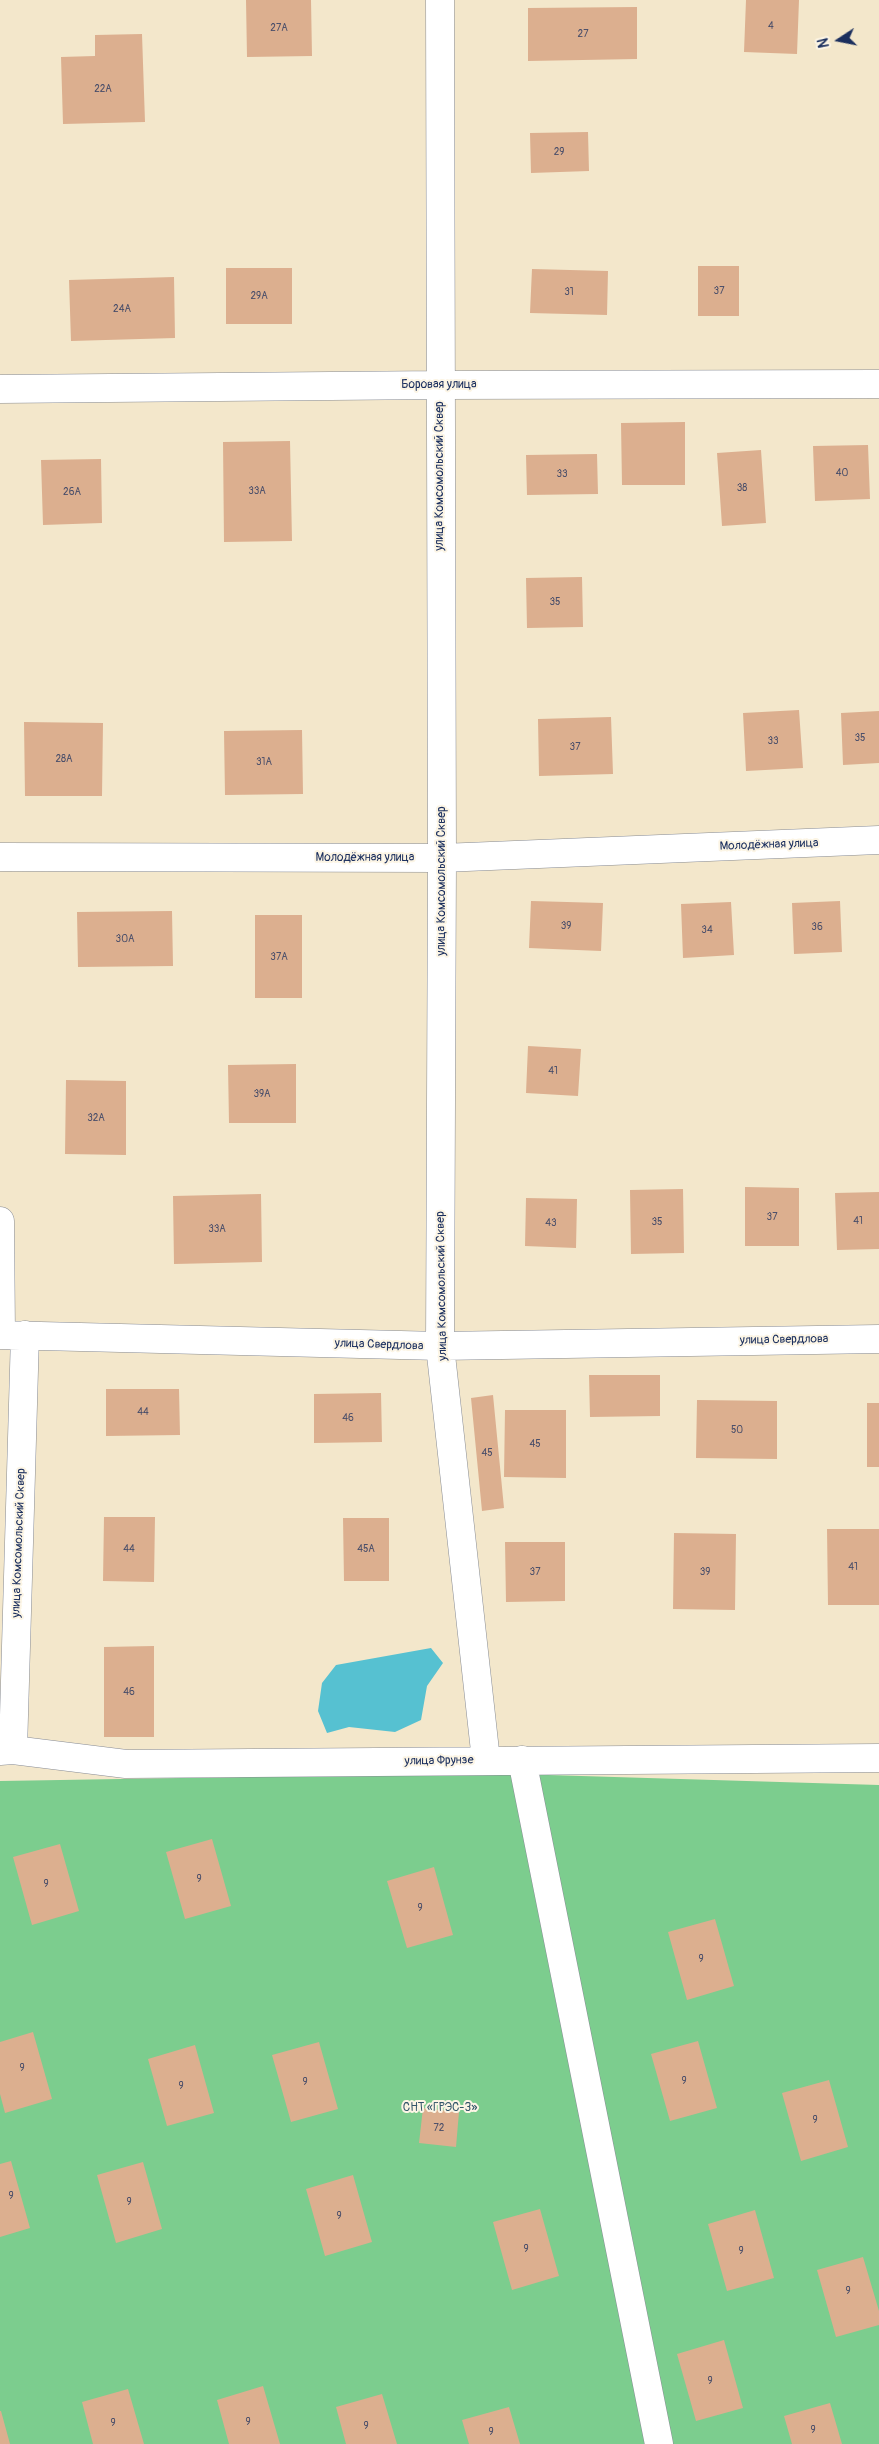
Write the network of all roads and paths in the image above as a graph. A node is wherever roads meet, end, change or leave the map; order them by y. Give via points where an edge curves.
1 (440, 0) edge
2 (879, 384) edge
3 (440, 385) junction
4 (0, 389) edge
5 (879, 840) edge
6 (0, 857) edge
7 (442, 858) junction
8 (0, 1221) edge
9 (9, 1335) edge
10 (879, 1338) edge
11 (440, 1346) junction
12 (7, 1750) edge
13 (879, 1758) edge
14 (486, 1760) junction
15 (522, 1760) junction
16 (659, 2444) edge

1 - 3 street, улица Комсомольский Сквер
2 - 3 street, Боровая улица
3 - 4 street, Боровая улица
3 - 7 street, улица Комсомольский Сквер
5 - 7 street, Молодёжная улица
6 - 7 street, Молодёжная улица
7 - 11 street, улица Комсомольский Сквер
8 - 9 street, улица Комсомольский Сквер
9 - 11 street, улица Свердлова
9 - 12 street, улица Комсомольский Сквер
10 - 11 street, улица Свердлова
11 - 14 street, улица Комсомольский Сквер
12 - 14 street, улица Фрунзе via 126,1764
13 - 15 street, улица Фрунзе
14 - 15 street, улица Фрунзе
15 - 16 street

